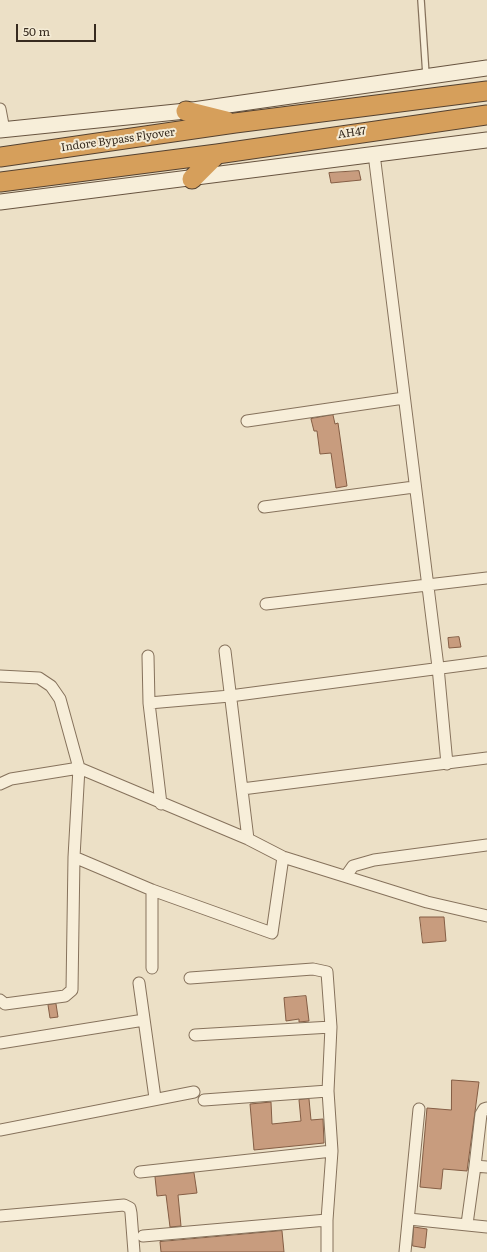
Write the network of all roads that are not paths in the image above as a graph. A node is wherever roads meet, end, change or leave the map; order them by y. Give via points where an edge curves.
1 (421, 0) edge
2 (487, 68) edge
3 (426, 76) junction
4 (487, 91) edge
5 (0, 109) edge
6 (186, 111) junction
7 (487, 115) edge
8 (235, 123) junction
9 (2, 130) edge
10 (487, 140) edge
11 (217, 154) junction
12 (374, 154) junction
13 (0, 157) edge
14 (192, 179) junction
15 (0, 182) edge
16 (0, 202) edge
17 (404, 398) junction
18 (247, 420) dead end
19 (414, 488) junction
20 (264, 507) dead end
21 (487, 578) edge
22 (428, 586) junction
23 (266, 604) dead end
24 (225, 651) dead end
25 (148, 656) dead end
26 (487, 662) edge
27 (438, 667) junction
28 (0, 676) edge
29 (230, 696) junction
30 (149, 703) junction
31 (487, 758) edge
32 (448, 764) junction
33 (79, 768) junction
34 (0, 784) edge
35 (242, 789) junction
36 (161, 804) junction
37 (248, 839) junction
38 (487, 844) edge
39 (74, 857) junction
40 (283, 857) junction
41 (346, 876) junction
42 (152, 890) junction
43 (487, 916) edge
44 (152, 968) dead end
45 (190, 978) dead end
46 (139, 983) dead end
47 (0, 1000) edge
48 (144, 1020) junction
49 (331, 1027) junction
50 (195, 1035) dead end
51 (0, 1043) edge
52 (328, 1091) junction
53 (194, 1092) dead end
54 (155, 1098) junction
55 (204, 1100) dead end
56 (487, 1108) edge
57 (419, 1109) dead end
58 (0, 1130) edge
59 (332, 1150) junction
60 (475, 1166) junction
61 (487, 1167) edge
62 (140, 1172) dead end
63 (0, 1216) edge
64 (409, 1219) junction
65 (327, 1220) junction
66 (467, 1224) junction
67 (487, 1227) edge
68 (144, 1236) dead end
69 (134, 1252) edge
70 (327, 1252) edge
71 (405, 1252) edge

1 - 3 lane
2 - 3 street
3 - 6 street
4 - 8 highway
5 - 9 street
6 - 8 highway
6 - 9 street
7 - 11 highway, AH47
8 - 13 highway, Indore Bypass Flyover
10 - 12 street
11 - 14 highway
11 - 15 highway
12 - 14 street
12 - 17 street
14 - 16 street
17 - 18 street
17 - 19 street
19 - 20 street
19 - 22 street
21 - 22 street
22 - 23 street
22 - 27 street
24 - 29 street
25 - 30 street
26 - 27 street
27 - 29 street
27 - 32 street
28 - 33 street via 39,678 51,686 60,700
29 - 30 street
29 - 35 street
30 - 36 street
31 - 32 street
32 - 35 street
33 - 34 street via 11,779
33 - 36 street
33 - 39 street
35 - 37 street
36 - 37 street
37 - 40 street
38 - 41 street via 374,860 353,866
39 - 42 street
39 - 47 street via 72,990 65,996 5,1004
40 - 41 street
40 - 42 street via 272,933
41 - 43 street via 427,902
42 - 44 street
45 - 49 street via 320,970 326,972
46 - 48 street
48 - 51 street
48 - 54 street
49 - 50 street
49 - 52 street
52 - 55 street
52 - 59 street
53 - 54 street
54 - 58 street
56 - 60 street via 480,1114
57 - 64 street
59 - 62 street
59 - 65 street
60 - 61 street
60 - 66 street
63 - 69 street via 124,1205 130,1208 132,1213
64 - 66 street
64 - 71 street
65 - 68 street
65 - 70 street
66 - 67 street

